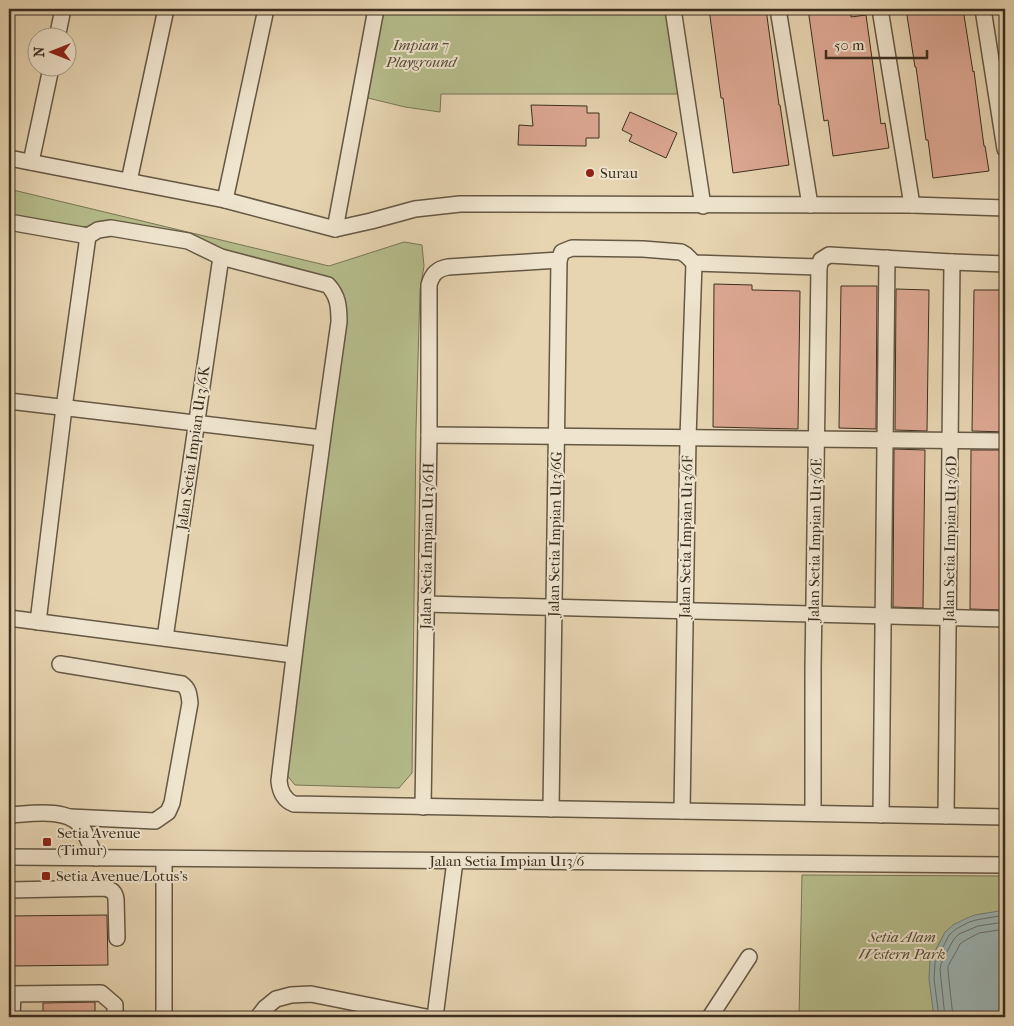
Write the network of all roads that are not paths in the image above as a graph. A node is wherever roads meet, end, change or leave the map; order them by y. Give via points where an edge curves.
1 (63, 9) edge
2 (166, 9) edge
3 (266, 9) edge
4 (376, 9) edge
5 (673, 9) edge
6 (778, 9) edge
7 (880, 9) edge
8 (983, 9) edge
9 (59, 28) edge
10 (49, 78) edge
11 (1005, 149) edge
12 (9, 158) edge
13 (30, 162) junction
14 (129, 181) junction
15 (225, 200) junction
16 (810, 205) junction
17 (912, 205) junction
18 (703, 206) junction
19 (1005, 208) edge
20 (9, 222) edge
21 (335, 229) junction
22 (88, 236) junction
23 (221, 257) junction
24 (886, 258) junction
25 (559, 260) junction
26 (952, 262) junction
27 (694, 263) junction
28 (1005, 264) edge
29 (819, 266) junction
30 (9, 401) edge
31 (64, 408) junction
32 (196, 424) junction
33 (429, 435) junction
34 (557, 437) junction
35 (322, 438) junction
36 (688, 438) junction
37 (817, 439) junction
38 (885, 440) junction
39 (951, 440) junction
40 (1005, 441) edge
41 (426, 604) junction
42 (554, 608) junction
43 (685, 611) junction
44 (814, 614) junction
45 (883, 616) junction
46 (9, 618) edge
47 (949, 618) junction
48 (1005, 619) edge
49 (38, 622) junction
50 (165, 638) junction
51 (293, 656) junction
52 (60, 664) dead end
53 (423, 807) junction
54 (551, 809) junction
55 (682, 811) junction
56 (813, 813) junction
57 (881, 814) junction
58 (9, 815) edge
59 (946, 816) junction
60 (70, 817) junction
61 (1005, 817) edge
62 (9, 858) edge
63 (96, 858) junction
64 (164, 859) junction
65 (455, 861) junction
66 (1005, 865) edge
67 (9, 890) edge
68 (117, 938) dead end
69 (749, 957) dead end
70 (11, 994) edge
71 (12, 1017) edge
72 (115, 1017) edge
73 (164, 1017) edge
74 (258, 1017) edge
75 (426, 1017) edge
76 (435, 1017) edge
77 (710, 1017) edge

1 - 9 street
2 - 14 street
3 - 15 street
4 - 21 street
5 - 18 street
6 - 16 street
7 - 17 street
8 - 11 street
10 - 13 street
12 - 13 street
13 - 14 street
14 - 15 street
15 - 21 street
16 - 17 street
16 - 18 street
17 - 19 street
18 - 21 street via 460,204 415,209
20 - 22 street
22 - 23 street via 111,228 188,241
22 - 31 street
23 - 32 street, Jalan Setia Impian U13/6K
23 - 35 street via 328,285 334,291 339,322
24 - 26 street
24 - 29 street via 829,255 821,260
24 - 38 street
25 - 27 street via 562,252 572,248 634,249 681,252
25 - 33 street, Jalan Setia Impian U13/6H via 440,269 434,273 429,285
25 - 34 street, Jalan Setia Impian U13/6G
26 - 28 street
26 - 39 street, Jalan Setia Impian U13/6D
27 - 29 street
27 - 36 street, Jalan Setia Impian U13/6F
29 - 37 street, Jalan Setia Impian U13/6E
30 - 31 street
31 - 32 street
31 - 49 street
32 - 35 street
32 - 50 street, Jalan Setia Impian U13/6K
33 - 34 street
33 - 41 street, Jalan Setia Impian U13/6H
34 - 36 street
34 - 42 street, Jalan Setia Impian U13/6G
35 - 51 street
36 - 37 street
36 - 43 street, Jalan Setia Impian U13/6F
37 - 38 street
37 - 44 street, Jalan Setia Impian U13/6E
38 - 39 street
38 - 45 street
39 - 40 street
39 - 47 street, Jalan Setia Impian U13/6D
41 - 42 street
41 - 53 street, Jalan Setia Impian U13/6H
42 - 43 street
42 - 54 street, Jalan Setia Impian U13/6G
43 - 44 street
43 - 55 street, Jalan Setia Impian U13/6F
44 - 45 street
44 - 56 street, Jalan Setia Impian U13/6E
45 - 47 street
45 - 57 street
46 - 49 street
47 - 48 street
47 - 59 street, Jalan Setia Impian U13/6D
49 - 50 street
50 - 51 street
51 - 53 street via 279,781 283,796 294,804
52 - 60 street via 182,684 186,687 190,703 168,812 155,821
53 - 54 street
54 - 55 street
55 - 56 street
56 - 57 street
57 - 59 street
58 - 60 street via 57,813
59 - 61 street
60 - 63 street via 80,825
62 - 63 street, Jalan Setia Impian U13/6
63 - 64 street, Jalan Setia Impian U13/6
64 - 65 street, Jalan Setia Impian U13/6
64 - 73 street
65 - 66 street, Jalan Setia Impian U13/6
65 - 76 street
67 - 68 street via 109,889 115,893 116,899
69 - 77 street
70 - 71 street
70 - 72 street via 101,993 115,1005
74 - 75 street via 276,999 311,994

